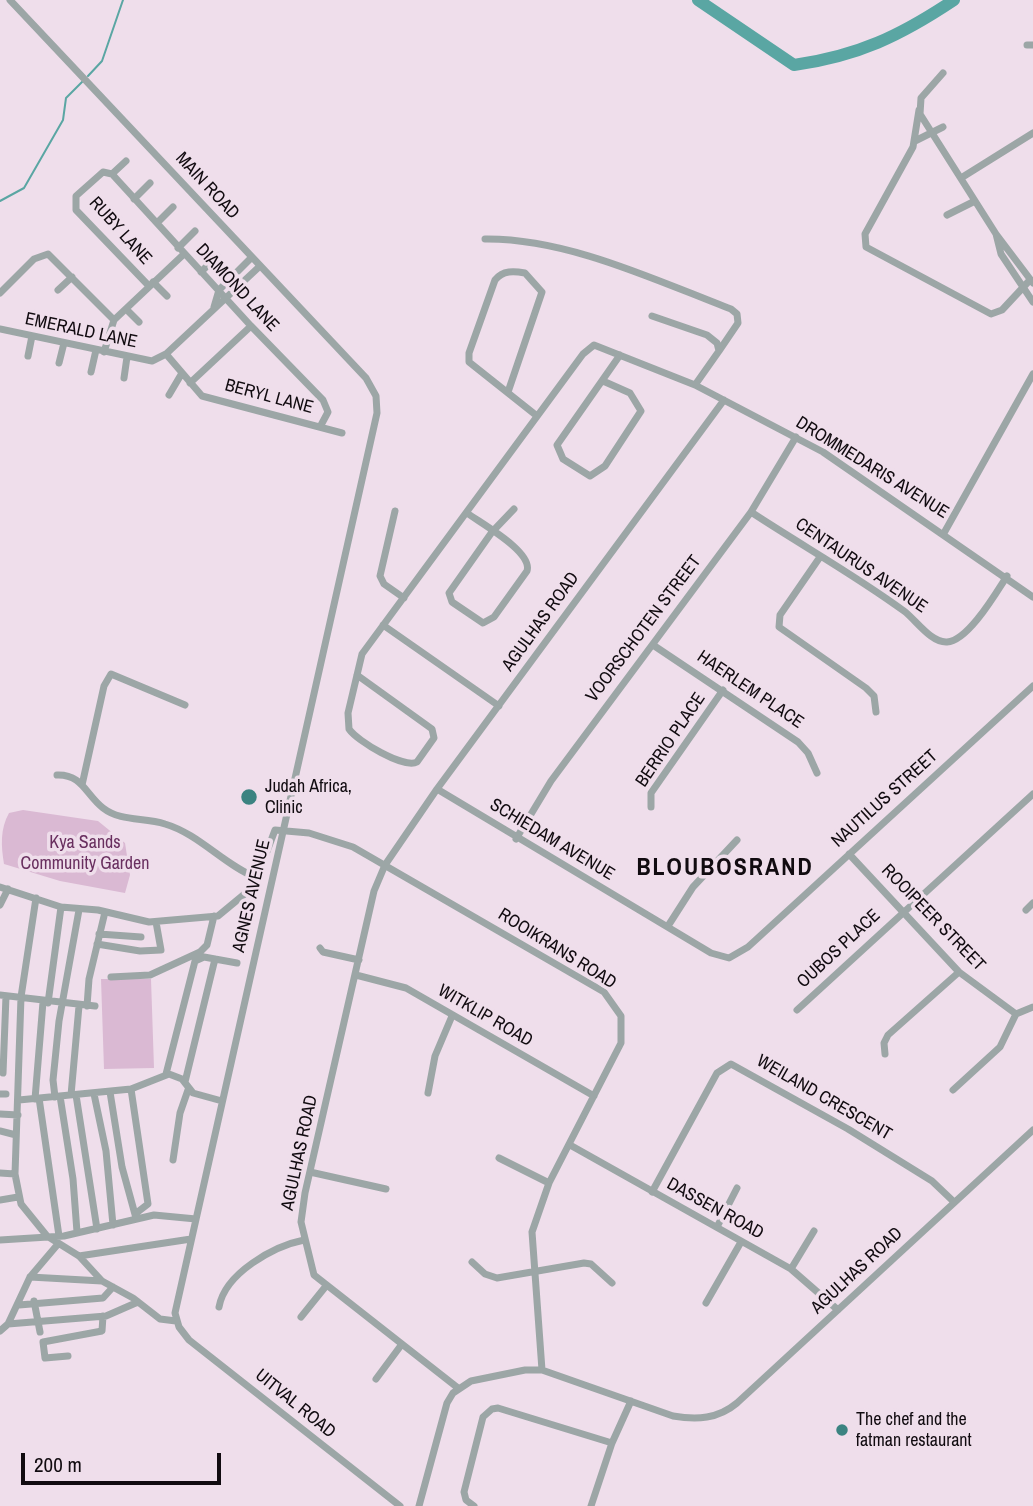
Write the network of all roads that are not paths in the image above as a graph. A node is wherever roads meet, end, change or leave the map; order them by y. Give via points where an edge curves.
1 (10, 0) edge
2 (943, 73) dead end
3 (919, 110) junction
4 (943, 127) dead end
5 (1033, 132) edge
6 (932, 133) junction
7 (915, 141) junction
8 (126, 161) dead end
9 (111, 173) junction
10 (961, 178) junction
11 (149, 183) dead end
12 (134, 199) junction
13 (975, 201) junction
14 (173, 207) dead end
15 (947, 215) dead end
16 (157, 223) junction
17 (195, 231) dead end
18 (996, 234) junction
19 (485, 239) dead end
20 (181, 251) junction
21 (217, 256) dead end
22 (252, 257) junction
23 (260, 266) junction
24 (201, 272) junction
25 (72, 277) junction
26 (1031, 282) edge
27 (151, 284) junction
28 (1021, 287) junction
29 (58, 290) dead end
30 (219, 290) junction
31 (0, 293) edge
32 (167, 296) dead end
33 (227, 299) junction
34 (1033, 302) edge
35 (214, 307) junction
36 (126, 309) junction
37 (652, 317) dead end
38 (114, 320) junction
39 (139, 322) dead end
40 (251, 326) junction
41 (0, 329) edge
42 (32, 336) junction
43 (64, 343) junction
44 (100, 351) junction
45 (719, 351) junction
46 (166, 354) junction
47 (620, 355) junction
48 (27, 356) dead end
49 (127, 357) junction
50 (59, 363) dead end
51 (91, 372) dead end
52 (182, 373) junction
53 (1033, 374) edge
54 (124, 378) dead end
55 (603, 381) junction
56 (190, 383) junction
57 (695, 385) junction
58 (508, 392) junction
59 (169, 395) dead end
60 (376, 396) joint
61 (724, 400) junction
62 (537, 416) junction
63 (320, 427) junction
64 (342, 433) dead end
65 (796, 437) junction
66 (514, 509) dead end
67 (396, 511) dead end
68 (751, 512) junction
69 (467, 513) junction
70 (492, 532) junction
71 (944, 533) junction
72 (820, 556) junction
73 (1007, 576) junction
74 (1033, 597) edge
75 (404, 598) junction
76 (383, 625) junction
77 (653, 645) junction
78 (358, 675) junction
79 (1033, 686) edge
80 (723, 690) junction
81 (185, 705) dead end
82 (499, 706) junction
83 (876, 712) dead end
84 (817, 773) dead end
85 (57, 775) dead end
86 (82, 785) junction
87 (437, 789) junction
88 (1033, 794) edge
89 (651, 807) dead end
90 (284, 829) junction
91 (516, 839) junction
92 (737, 840) dead end
93 (849, 854) junction
94 (385, 865) junction
95 (257, 878) junction
96 (4, 888) edge
97 (36, 898) junction
98 (1033, 903) edge
99 (0, 905) edge
100 (61, 907) junction
101 (79, 910) junction
102 (1026, 910) dead end
103 (904, 911) junction
104 (105, 912) junction
105 (214, 916) junction
106 (156, 922) junction
107 (668, 926) junction
108 (100, 934) junction
109 (141, 937) dead end
110 (97, 944) junction
111 (320, 948) dead end
112 (724, 958) joint
113 (215, 959) junction
114 (359, 960) junction
115 (237, 962) dead end
116 (959, 972) junction
117 (356, 975) junction
118 (111, 976) dead end
119 (3, 996) edge
120 (21, 998) junction
121 (46, 1002) junction
122 (64, 1004) junction
123 (87, 1006) junction
124 (1033, 1007) edge
125 (797, 1010) dead end
126 (1016, 1014) junction
127 (452, 1016) junction
128 (885, 1054) dead end
129 (2, 1073) edge
130 (19, 1074) junction
131 (166, 1074) junction
132 (187, 1086) junction
133 (131, 1089) junction
134 (953, 1090) dead end
135 (110, 1092) junction
136 (94, 1094) junction
137 (428, 1094) dead end
138 (73, 1095) junction
139 (594, 1096) junction
140 (57, 1097) junction
141 (37, 1099) junction
142 (19, 1100) junction
143 (222, 1101) junction
144 (0, 1114) edge
145 (18, 1115) junction
146 (1033, 1130) edge
147 (0, 1131) edge
148 (16, 1135) junction
149 (570, 1145) junction
150 (499, 1158) dead end
151 (173, 1160) dead end
152 (310, 1172) junction
153 (0, 1173) edge
154 (15, 1174) junction
155 (549, 1184) junction
156 (737, 1188) dead end
157 (386, 1189) dead end
158 (652, 1192) junction
159 (18, 1197) junction
160 (0, 1200) edge
161 (954, 1202) junction
162 (135, 1216) junction
163 (195, 1219) junction
164 (113, 1225) junction
165 (717, 1227) junction
166 (96, 1229) junction
167 (814, 1231) dead end
168 (77, 1232) junction
169 (47, 1236) junction
170 (191, 1239) junction
171 (0, 1240) edge
172 (58, 1240) junction
173 (304, 1240) junction
174 (741, 1242) junction
175 (79, 1256) junction
176 (472, 1262) dead end
177 (791, 1269) junction
178 (534, 1273) junction
179 (30, 1277) junction
180 (102, 1281) junction
181 (612, 1283) dead end
182 (326, 1286) junction
183 (113, 1287) junction
184 (34, 1301) junction
185 (138, 1302) junction
186 (706, 1303) dead end
187 (19, 1305) junction
188 (219, 1307) dead end
189 (838, 1310) junction
190 (103, 1316) junction
191 (301, 1317) dead end
192 (176, 1321) junction
193 (37, 1322) junction
194 (8, 1324) junction
195 (0, 1331) edge
196 (40, 1332) dead end
197 (402, 1344) junction
198 (68, 1356) dead end
199 (542, 1370) junction
200 (376, 1379) dead end
201 (458, 1388) junction
202 (631, 1401) junction
203 (612, 1443) junction
204 (400, 1506) edge
205 (419, 1506) edge
206 (474, 1506) edge
207 (591, 1506) edge

1 - 22 street, MAIN ROAD
2 - 3 street via 921,98
3 - 6 street
3 - 7 street
4 - 6 street
5 - 10 street
6 - 7 street
6 - 10 street
7 - 28 street via 865,234 866,247 991,314 1002,310
8 - 9 street
9 - 12 street, DIAMOND LANE
9 - 27 street, RUBY LANE via 101,173 78,193 75,205
10 - 13 street
11 - 12 street
12 - 16 street, DIAMOND LANE
13 - 15 street
13 - 18 street
14 - 16 street
16 - 20 street, DIAMOND LANE
17 - 20 street
18 - 26 street
18 - 28 street via 999,250
19 - 45 street via 539,242 575,250 732,309 738,323
20 - 24 street, DIAMOND LANE
20 - 27 street
21 - 24 street
22 - 23 street, MAIN ROAD
22 - 30 street
23 - 33 street
23 - 60 street, MAIN ROAD via 366,378
24 - 30 street, DIAMOND LANE
25 - 29 street
25 - 31 street via 52,255 43,254
25 - 38 street
26 - 28 street
27 - 32 street
27 - 36 street
28 - 34 street
30 - 33 street, DIAMOND LANE
30 - 35 street
33 - 35 street
33 - 40 street, DIAMOND LANE
35 - 46 street
36 - 38 street
36 - 39 street
37 - 45 street via 711,337
38 - 44 street
40 - 56 street
40 - 63 street, DIAMOND LANE via 326,404 328,412
41 - 42 street, EMERALD LANE
42 - 43 street, EMERALD LANE
42 - 48 street
43 - 44 street, EMERALD LANE
43 - 50 street
44 - 49 street, EMERALD LANE
44 - 51 street
45 - 57 street
46 - 49 street, EMERALD LANE via 156,360
46 - 52 street, BERYL LANE
47 - 55 street
47 - 57 street, DROMMEDARIS AVENUE
47 - 62 street, DROMMEDARIS AVENUE via 598,346 588,348
49 - 54 street
52 - 56 street, BERYL LANE
52 - 59 street
53 - 71 street
55 - 55 street via 630,393 641,411 605,466 590,476 563,459 557,445
56 - 63 street, BERYL LANE via 206,397
57 - 61 street, DROMMEDARIS AVENUE
58 - 58 street via 542,292 529,276 512,272 495,280 468,358 471,366
58 - 62 street
60 - 90 street, AGNES AVENUE via 377,414
61 - 65 street, DROMMEDARIS AVENUE
61 - 82 street, AGULHAS ROAD
62 - 69 street
63 - 64 street, BERYL LANE
65 - 68 street, VOORSCHOTEN STREET
65 - 71 street, DROMMEDARIS AVENUE
66 - 70 street
67 - 75 street via 380,576
68 - 72 street, CENTAURUS AVENUE
68 - 77 street, VOORSCHOTEN STREET
69 - 70 street
69 - 75 street
70 - 70 street via 523,553 529,567 494,617 480,622 448,596
71 - 73 street, DROMMEDARIS AVENUE
72 - 73 street, CENTAURUS AVENUE via 944,642 954,640 978,618
72 - 83 street via 780,615 779,627 866,688 874,696
73 - 74 street, DROMMEDARIS AVENUE
75 - 76 street
76 - 78 street via 362,654
76 - 82 street
77 - 80 street, HAERLEM PLACE
77 - 91 street, VOORSCHOTEN STREET via 551,781
78 - 78 street via 432,729 434,738 416,762 404,764 351,733 348,713
79 - 93 street, NAUTILUS STREET
80 - 84 street, HAERLEM PLACE via 804,746
80 - 89 street, BERRIO PLACE via 651,793
81 - 86 street via 111,674 104,686
82 - 87 street, AGULHAS ROAD
85 - 86 street via 72,776
86 - 95 street via 104,809 127,819 178,829 242,873
87 - 91 street, SCHIEDAM AVENUE
87 - 94 street, AGULHAS ROAD
88 - 103 street, OUBOS PLACE
90 - 94 street, ROOIKRANS ROAD via 338,840
90 - 95 street via 274,832
90 - 143 street, AGNES AVENUE
91 - 107 street, SCHIEDAM AVENUE
92 - 107 street via 693,887
93 - 103 street, ROOIPEER STREET
93 - 112 street, NAUTILUS STREET via 743,952
94 - 114 street, AGULHAS ROAD via 374,891
94 - 139 street, ROOIKRANS ROAD via 604,992 623,1023 622,1039
95 - 105 street via 236,902
96 - 97 street
96 - 99 street
97 - 100 street
97 - 120 street
98 - 102 street
100 - 101 street
100 - 121 street
101 - 104 street
101 - 122 street
103 - 116 street, ROOIPEER STREET
103 - 125 street, OUBOS PLACE
104 - 106 street
104 - 108 street
105 - 106 street
105 - 118 street via 207,945 200,952 150,975
106 - 110 street via 162,950
107 - 112 street, SCHIEDAM AVENUE
108 - 109 street
108 - 110 street
110 - 123 street
111 - 114 street
113 - 115 street
113 - 131 street via 195,961
113 - 132 street
114 - 117 street, AGULHAS ROAD
116 - 126 street, ROOIPEER STREET
116 - 128 street via 888,1035
117 - 127 street, WITKLIP ROAD via 406,988
117 - 152 street, AGULHAS ROAD
119 - 120 street
119 - 129 street
120 - 121 street
120 - 130 street
121 - 122 street
121 - 141 street
122 - 123 street
122 - 140 street via 53,1080
123 - 138 street
124 - 126 street
126 - 134 street via 1000,1047
127 - 137 street via 435,1056
127 - 139 street, WITKLIP ROAD
129 - 130 street
130 - 142 street
131 - 132 street
131 - 133 street
132 - 143 street
132 - 151 street
133 - 135 street
133 - 162 street via 148,1204
135 - 136 street
135 - 162 street
136 - 138 street
136 - 164 street via 106,1151
138 - 140 street
138 - 166 street
139 - 149 street, ROOIKRANS ROAD
140 - 141 street
140 - 168 street via 73,1179
141 - 142 street
141 - 172 street
142 - 145 street
143 - 163 street, AGNES AVENUE
144 - 145 street
145 - 148 street
146 - 161 street, AGULHAS ROAD
147 - 148 street
148 - 154 street
149 - 155 street, ROOIKRANS ROAD
149 - 158 street, DASSEN ROAD
150 - 155 street
152 - 157 street
152 - 173 street, AGULHAS ROAD via 301,1216
153 - 154 street
154 - 159 street
155 - 178 street, ROOIKRANS ROAD via 532,1232
156 - 165 street
158 - 161 street, WEILAND CRESCENT via 717,1073 731,1064 848,1129 932,1181
158 - 165 street, DASSEN ROAD
159 - 160 street
159 - 169 street
161 - 189 street, AGULHAS ROAD
162 - 163 street
162 - 164 street
163 - 170 street, AGNES AVENUE
164 - 166 street
165 - 174 street, DASSEN ROAD
166 - 168 street
167 - 177 street
168 - 172 street
169 - 171 street
169 - 172 street
170 - 175 street
170 - 192 street, AGNES AVENUE
172 - 175 street
172 - 179 street
173 - 182 street, AGULHAS ROAD via 310,1269
173 - 188 street via 259,1258 227,1289
174 - 177 street, DASSEN ROAD
174 - 186 street
175 - 180 street
176 - 178 street via 496,1278
177 - 189 street, DASSEN ROAD
178 - 181 street via 584,1263
178 - 199 street, ROOIKRANS ROAD
179 - 180 street
179 - 187 street
180 - 183 street
182 - 191 street
182 - 197 street, AGULHAS ROAD
183 - 184 street via 103,1298
183 - 185 street
184 - 187 street
184 - 193 street
185 - 190 street
185 - 192 street via 164,1321
187 - 194 street
189 - 202 street, AGULHAS ROAD via 720,1415 686,1419
190 - 193 street
190 - 198 street via 102,1331 43,1342 45,1358
192 - 204 street, UITVAL ROAD via 189,1340
193 - 194 street
193 - 196 street
194 - 195 street
197 - 200 street
197 - 201 street, AGULHAS ROAD
199 - 201 street, AGULHAS ROAD via 480,1379
199 - 202 street, AGULHAS ROAD
201 - 205 street via 447,1403
202 - 203 street
203 - 206 street via 492,1409 483,1417 464,1492
203 - 207 street

